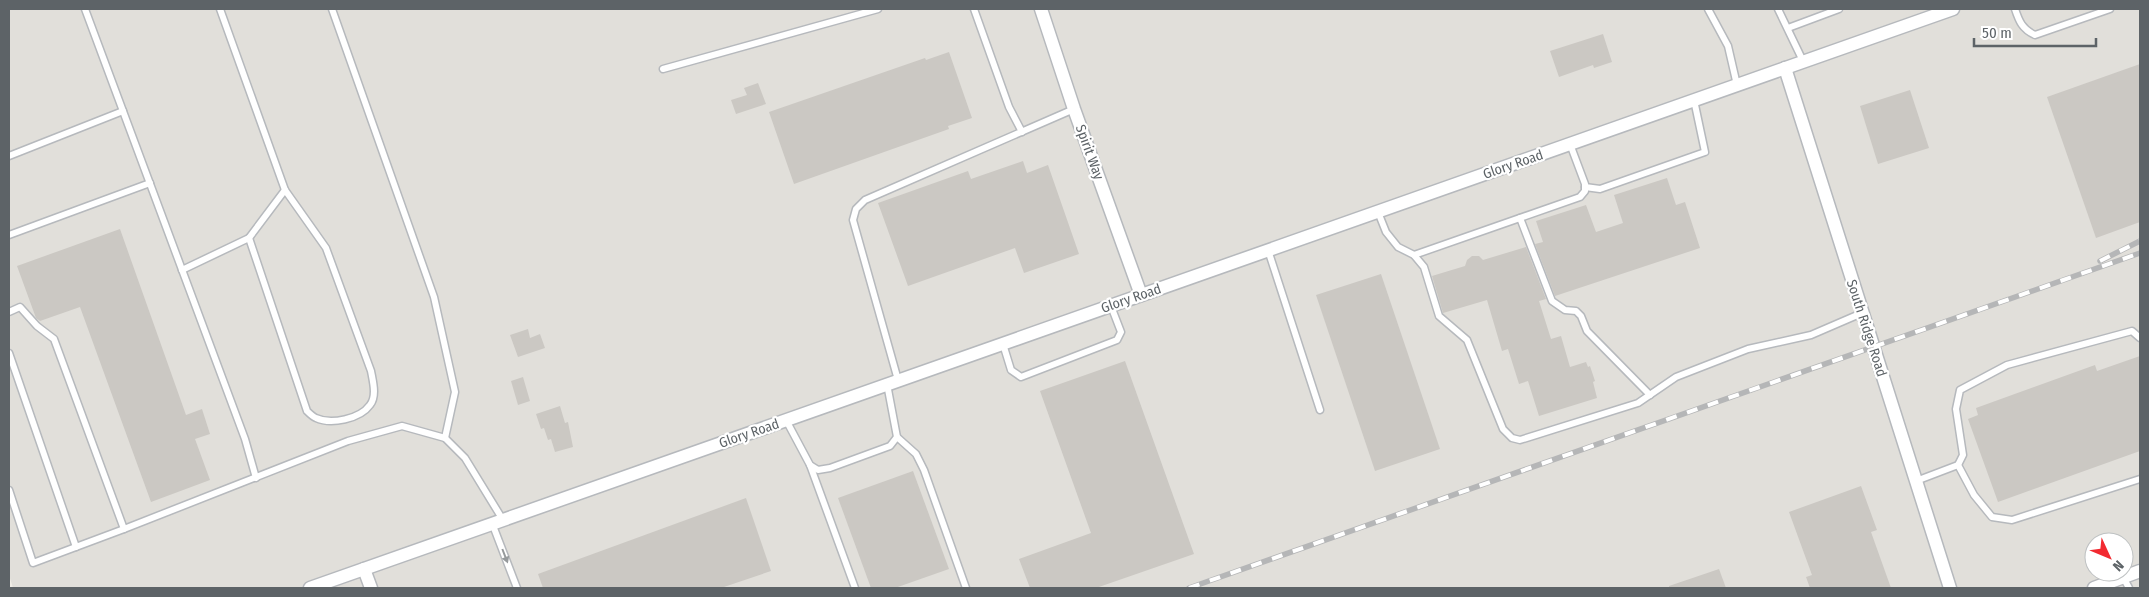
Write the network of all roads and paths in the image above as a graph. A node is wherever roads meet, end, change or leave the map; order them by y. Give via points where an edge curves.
1 (85, 9) edge
2 (220, 9) edge
3 (332, 9) edge
4 (878, 9) edge
5 (974, 9) edge
6 (1042, 9) edge
7 (1708, 9) edge
8 (1778, 9) edge
9 (1839, 9) edge
10 (2015, 9) edge
11 (2110, 9) edge
12 (1945, 10) edge
13 (1788, 28) junction
14 (1803, 62) junction
15 (1785, 68) junction
16 (663, 69) dead end
17 (1737, 85) junction
18 (1694, 100) junction
19 (1074, 109) junction
20 (123, 111) junction
21 (1022, 132) junction
22 (1570, 144) junction
23 (9, 156) edge
24 (150, 183) junction
25 (1585, 187) junction
26 (285, 190) junction
27 (1378, 212) junction
28 (1520, 218) junction
29 (9, 235) edge
30 (249, 238) junction
31 (1268, 250) junction
32 (1414, 255) junction
33 (182, 270) junction
34 (1141, 295) junction
35 (1111, 306) junction
36 (9, 312) edge
37 (1862, 313) junction
38 (2140, 338) edge
39 (1003, 344) junction
40 (9, 353) edge
41 (893, 382) junction
42 (1650, 395) junction
43 (1320, 410) dead end
44 (786, 420) junction
45 (897, 437) junction
46 (445, 438) junction
47 (810, 465) junction
48 (1958, 465) junction
49 (256, 478) junction
50 (2140, 479) edge
51 (1916, 481) junction
52 (9, 490) edge
53 (498, 522) junction
54 (124, 530) junction
55 (76, 548) junction
56 (364, 569) junction
57 (2140, 571) edge
58 (2126, 583) edge
59 (310, 588) edge
60 (371, 588) edge
61 (517, 588) edge
62 (855, 588) edge
63 (966, 588) edge
64 (1950, 588) edge
65 (2094, 588) edge

1 - 20 lane
2 - 26 lane
3 - 46 lane via 434,297 455,392
4 - 16 lane
5 - 21 lane via 1009,107
6 - 19 street, Spirit Way
7 - 17 lane via 1728,46
8 - 13 lane
9 - 13 lane
10 - 11 lane via 2020,24 2035,35
12 - 14 street, Glory Road
13 - 14 lane
14 - 15 street, Glory Road
15 - 17 street, Glory Road
15 - 37 street, South Ridge Road
17 - 18 street, Glory Road
18 - 22 street, Glory Road
18 - 25 lane via 1705,152 1600,189
19 - 21 lane
19 - 34 street, Spirit Way
20 - 23 lane
20 - 24 lane
21 - 41 lane via 865,200 854,214
22 - 25 lane
22 - 27 street, Glory Road
24 - 29 lane
24 - 33 lane
25 - 28 lane via 1580,197
26 - 30 lane
26 - 30 lane via 326,248 371,371 375,390 370,405 361,413 339,421 316,419 306,411
27 - 31 street, Glory Road
27 - 32 lane via 1386,232 1398,247
28 - 32 lane
28 - 42 lane via 1552,301 1565,310 1576,311 1587,331
30 - 33 lane
31 - 34 street, Glory Road
31 - 43 lane
32 - 42 lane via 1424,268 1439,316 1467,340 1503,429 1512,438 1520,440 1538,435 1638,403
33 - 49 lane
34 - 35 street, Glory Road
35 - 39 street, Glory Road
35 - 39 lane via 1121,332 1117,340 1021,377 1011,370
36 - 54 lane via 20,307 54,339
37 - 42 lane via 1811,335 1748,349 1676,376
37 - 51 street, South Ridge Road
38 - 48 lane via 2132,331 2007,365 1960,390 1956,409 1962,455
39 - 41 street, Glory Road
40 - 55 lane
41 - 44 street, Glory Road
41 - 45 lane
44 - 47 lane
44 - 53 street, Glory Road
45 - 47 lane via 890,446 830,468 818,470
45 - 63 lane via 916,454 924,470
46 - 49 lane via 402,426 348,441
46 - 53 lane via 465,458
47 - 62 lane
48 - 50 lane via 1974,495 1992,517 2012,520
48 - 51 lane
49 - 54 lane
51 - 64 street, South Ridge Road
52 - 55 lane via 33,563
53 - 56 street, Glory Road
53 -> 61 lane
54 - 55 lane
56 - 59 street, Glory Road
56 - 60 street
57 - 58 street
58 - 65 street

